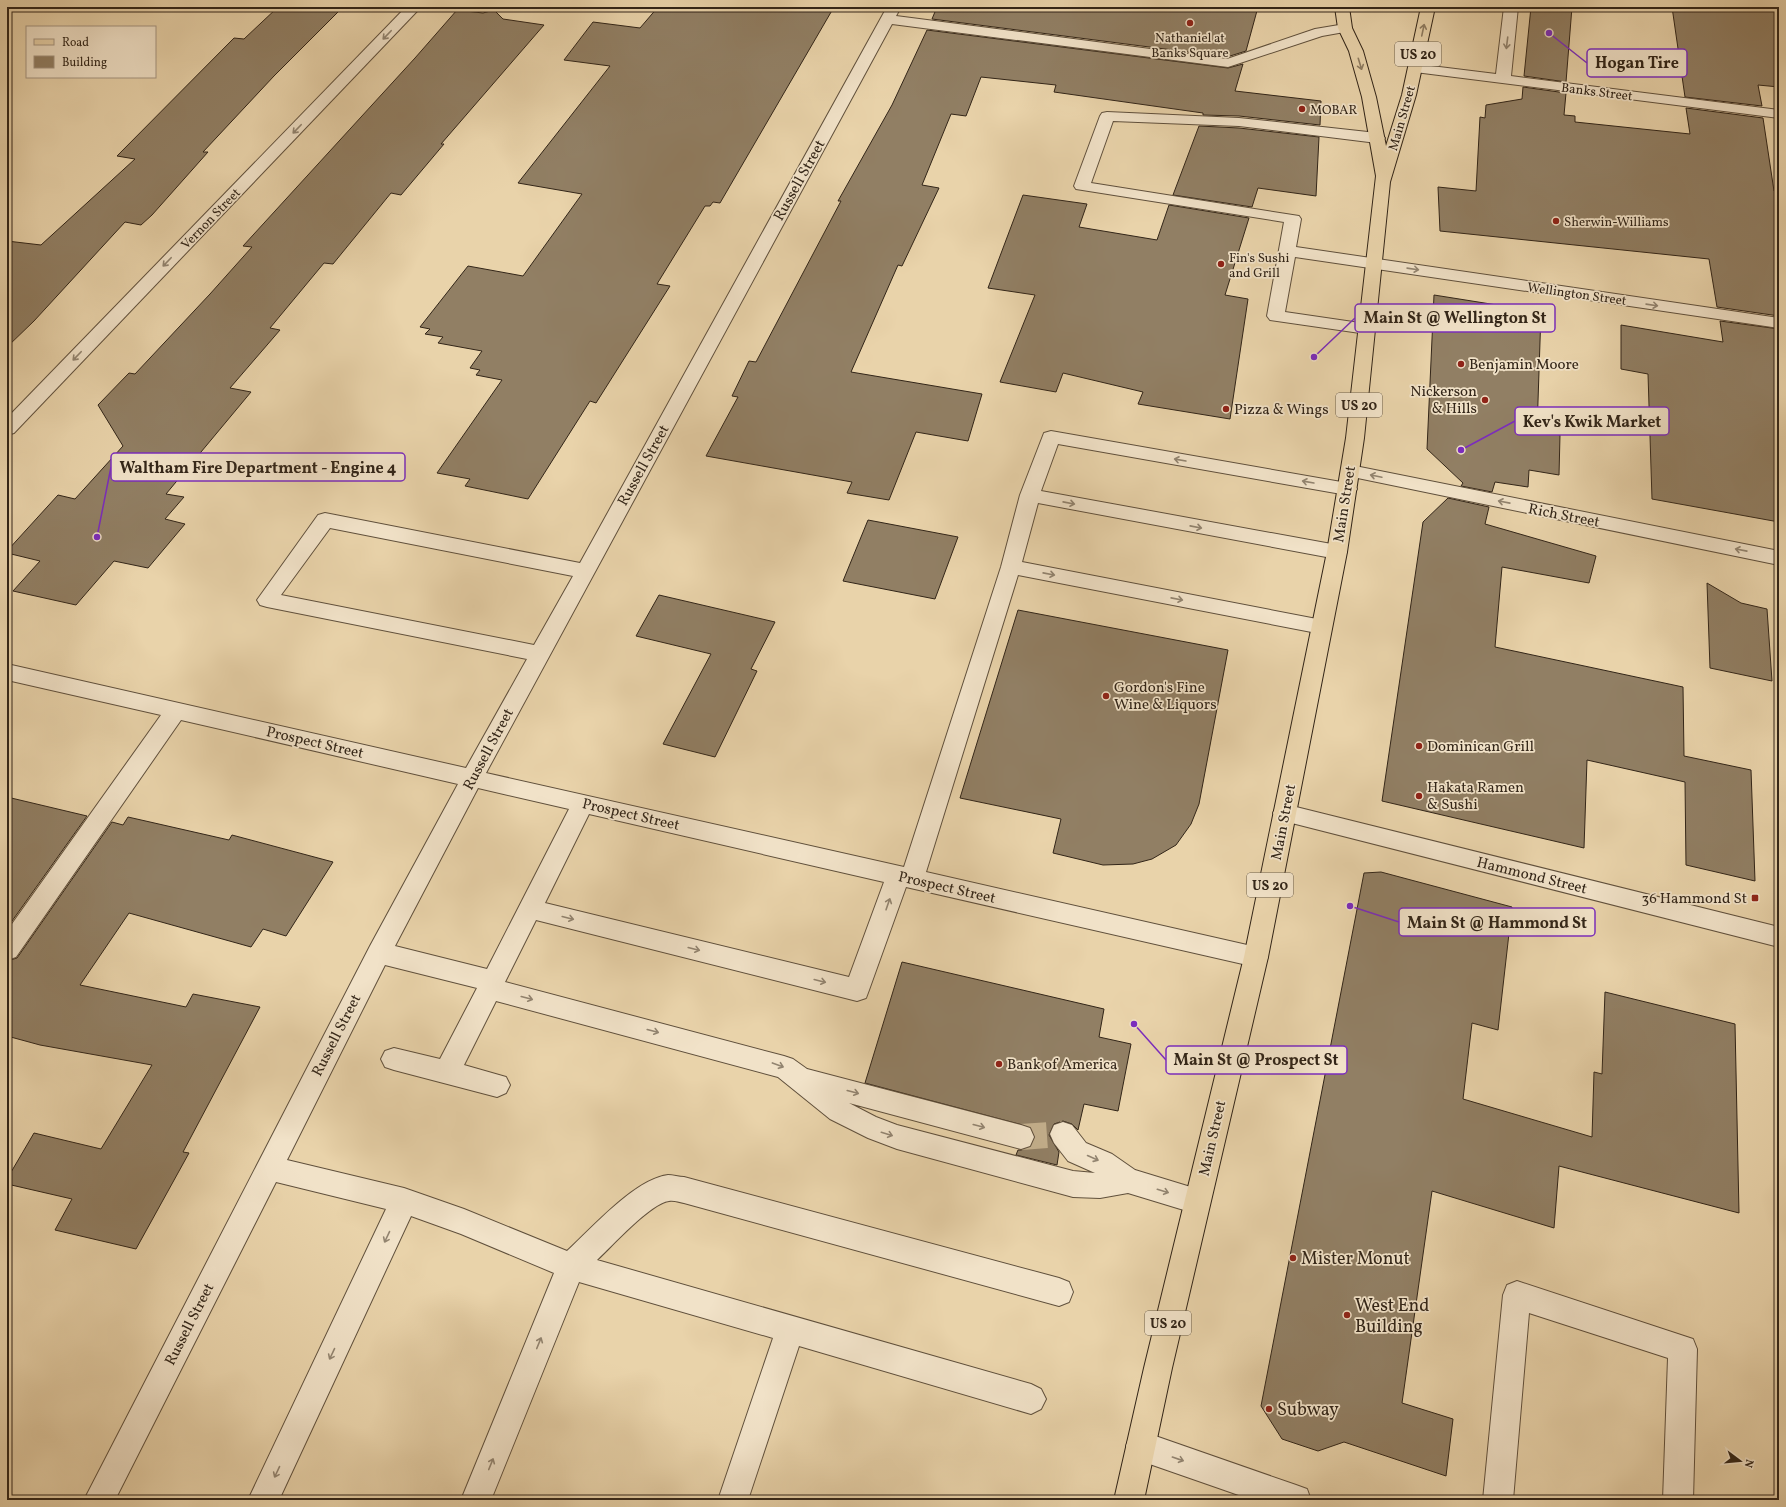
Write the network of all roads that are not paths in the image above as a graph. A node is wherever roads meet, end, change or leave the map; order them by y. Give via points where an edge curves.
1 (414, 7) edge
2 (1332, 7) edge
3 (1342, 7) edge
4 (1511, 7) edge
5 (1426, 9) edge
6 (891, 13) edge
7 (1345, 28) junction
8 (1415, 68) junction
9 (1503, 79) junction
10 (1779, 114) edge
11 (1377, 138) junction
12 (1382, 182) junction
13 (1287, 251) junction
14 (1374, 264) junction
15 (1779, 323) edge
16 (1367, 329) junction
17 (7, 429) edge
18 (1348, 480) junction
19 (1030, 495) junction
20 (1337, 552) junction
21 (1779, 558) edge
22 (1011, 567) junction
23 (585, 571) junction
24 (1322, 627) junction
25 (540, 654) junction
26 (7, 672) edge
27 (176, 710) junction
28 (472, 778) junction
29 (583, 804) junction
30 (1284, 813) junction
31 (905, 877) junction
32 (530, 909) junction
33 (1779, 937) edge
34 (7, 950) edge
35 (379, 953) junction
36 (1256, 957) junction
37 (491, 984) junction
38 (394, 1059) dead end
39 (447, 1072) junction
40 (802, 1079) junction
41 (497, 1085) dead end
42 (1063, 1134) dead end
43 (1021, 1137) tunnel mouth
44 (269, 1168) junction
45 (1128, 1180) junction
46 (404, 1201) junction
47 (1197, 1201) junction
48 (571, 1266) junction
49 (1059, 1292) dead end
50 (790, 1330) junction
51 (1031, 1399) dead end
52 (1141, 1446) junction
53 (99, 1500) edge
54 (263, 1500) edge
55 (476, 1500) edge
56 (733, 1500) edge
57 (1129, 1500) edge
58 (1296, 1500) edge
59 (1498, 1500) edge
60 (1678, 1500) edge

1 -> 17 street, Vernon Street
2 - 7 main road, US 20
3 - 7 main road, Main Street
4 -> 9 street
8 -> 5 main road, Main Street / US 20
6 - 7 street via 1228,63 1320,32
6 - 23 street, Russell Street
7 -> 11 main road, Main Street / US 20 via 1356,51
8 - 9 street, Banks Street
8 - 12 main road, Main Street / US 20
9 - 10 street, Banks Street
11 - 12 main road, Main Street / US 20
11 - 13 street via 1239,122 1107,116 1082,186 1293,219
12 - 14 main road, Main Street / US 20
13 - 14 street, Wellington Street
13 - 16 street via 1276,316
14 -> 15 street, Wellington Street
14 - 16 main road, Main Street / US 20
16 - 18 main road, Main Street / US 20 via 1357,426
18 -> 19 street, Rich Street via 1051,437
18 - 20 main road, Main Street / US 20
21 -> 18 street, Rich Street
19 -> 20 street
19 - 22 street
20 - 24 main road, Main Street / US 20
22 -> 24 street
22 - 31 street
23 - 25 street, Russell Street
23 - 25 street via 325,520 268,600
24 - 30 main road, Main Street / US 20
25 - 28 street, Russell Street
26 - 27 street, Prospect Street
27 - 28 street, Prospect Street
27 - 34 street
28 - 29 street, Prospect Street
28 - 35 street, Russell Street
29 - 31 street, Prospect Street
29 - 32 street
30 - 33 street, Hammond Street
30 - 36 main road, Main Street / US 20
32 -> 31 street via 857,990
31 - 36 street, Prospect Street
32 - 37 street
35 - 37 street
35 - 44 street, Russell Street
36 - 47 main road, Main Street / US 20
37 - 39 street
37 -> 40 street via 770,1062 789,1069
38 - 39 street
39 - 41 street
40 -> 43 street
40 -> 45 street via 835,1109 879,1131 1073,1184 1107,1185
42 -> 45 street via 1077,1152 1103,1163
44 - 46 street
44 - 53 street, Russell Street
45 -> 47 street
46 - 48 street via 464,1222
46 -> 54 street
47 - 52 main road, Main Street / US 20
48 - 49 street via 640,1200 654,1192 669,1188
48 - 50 street
55 -> 48 street
50 - 51 street
50 - 56 street
52 - 57 main road, Main Street / US 20
52 -> 58 street
59 - 60 street via 1517,1295 1682,1349

